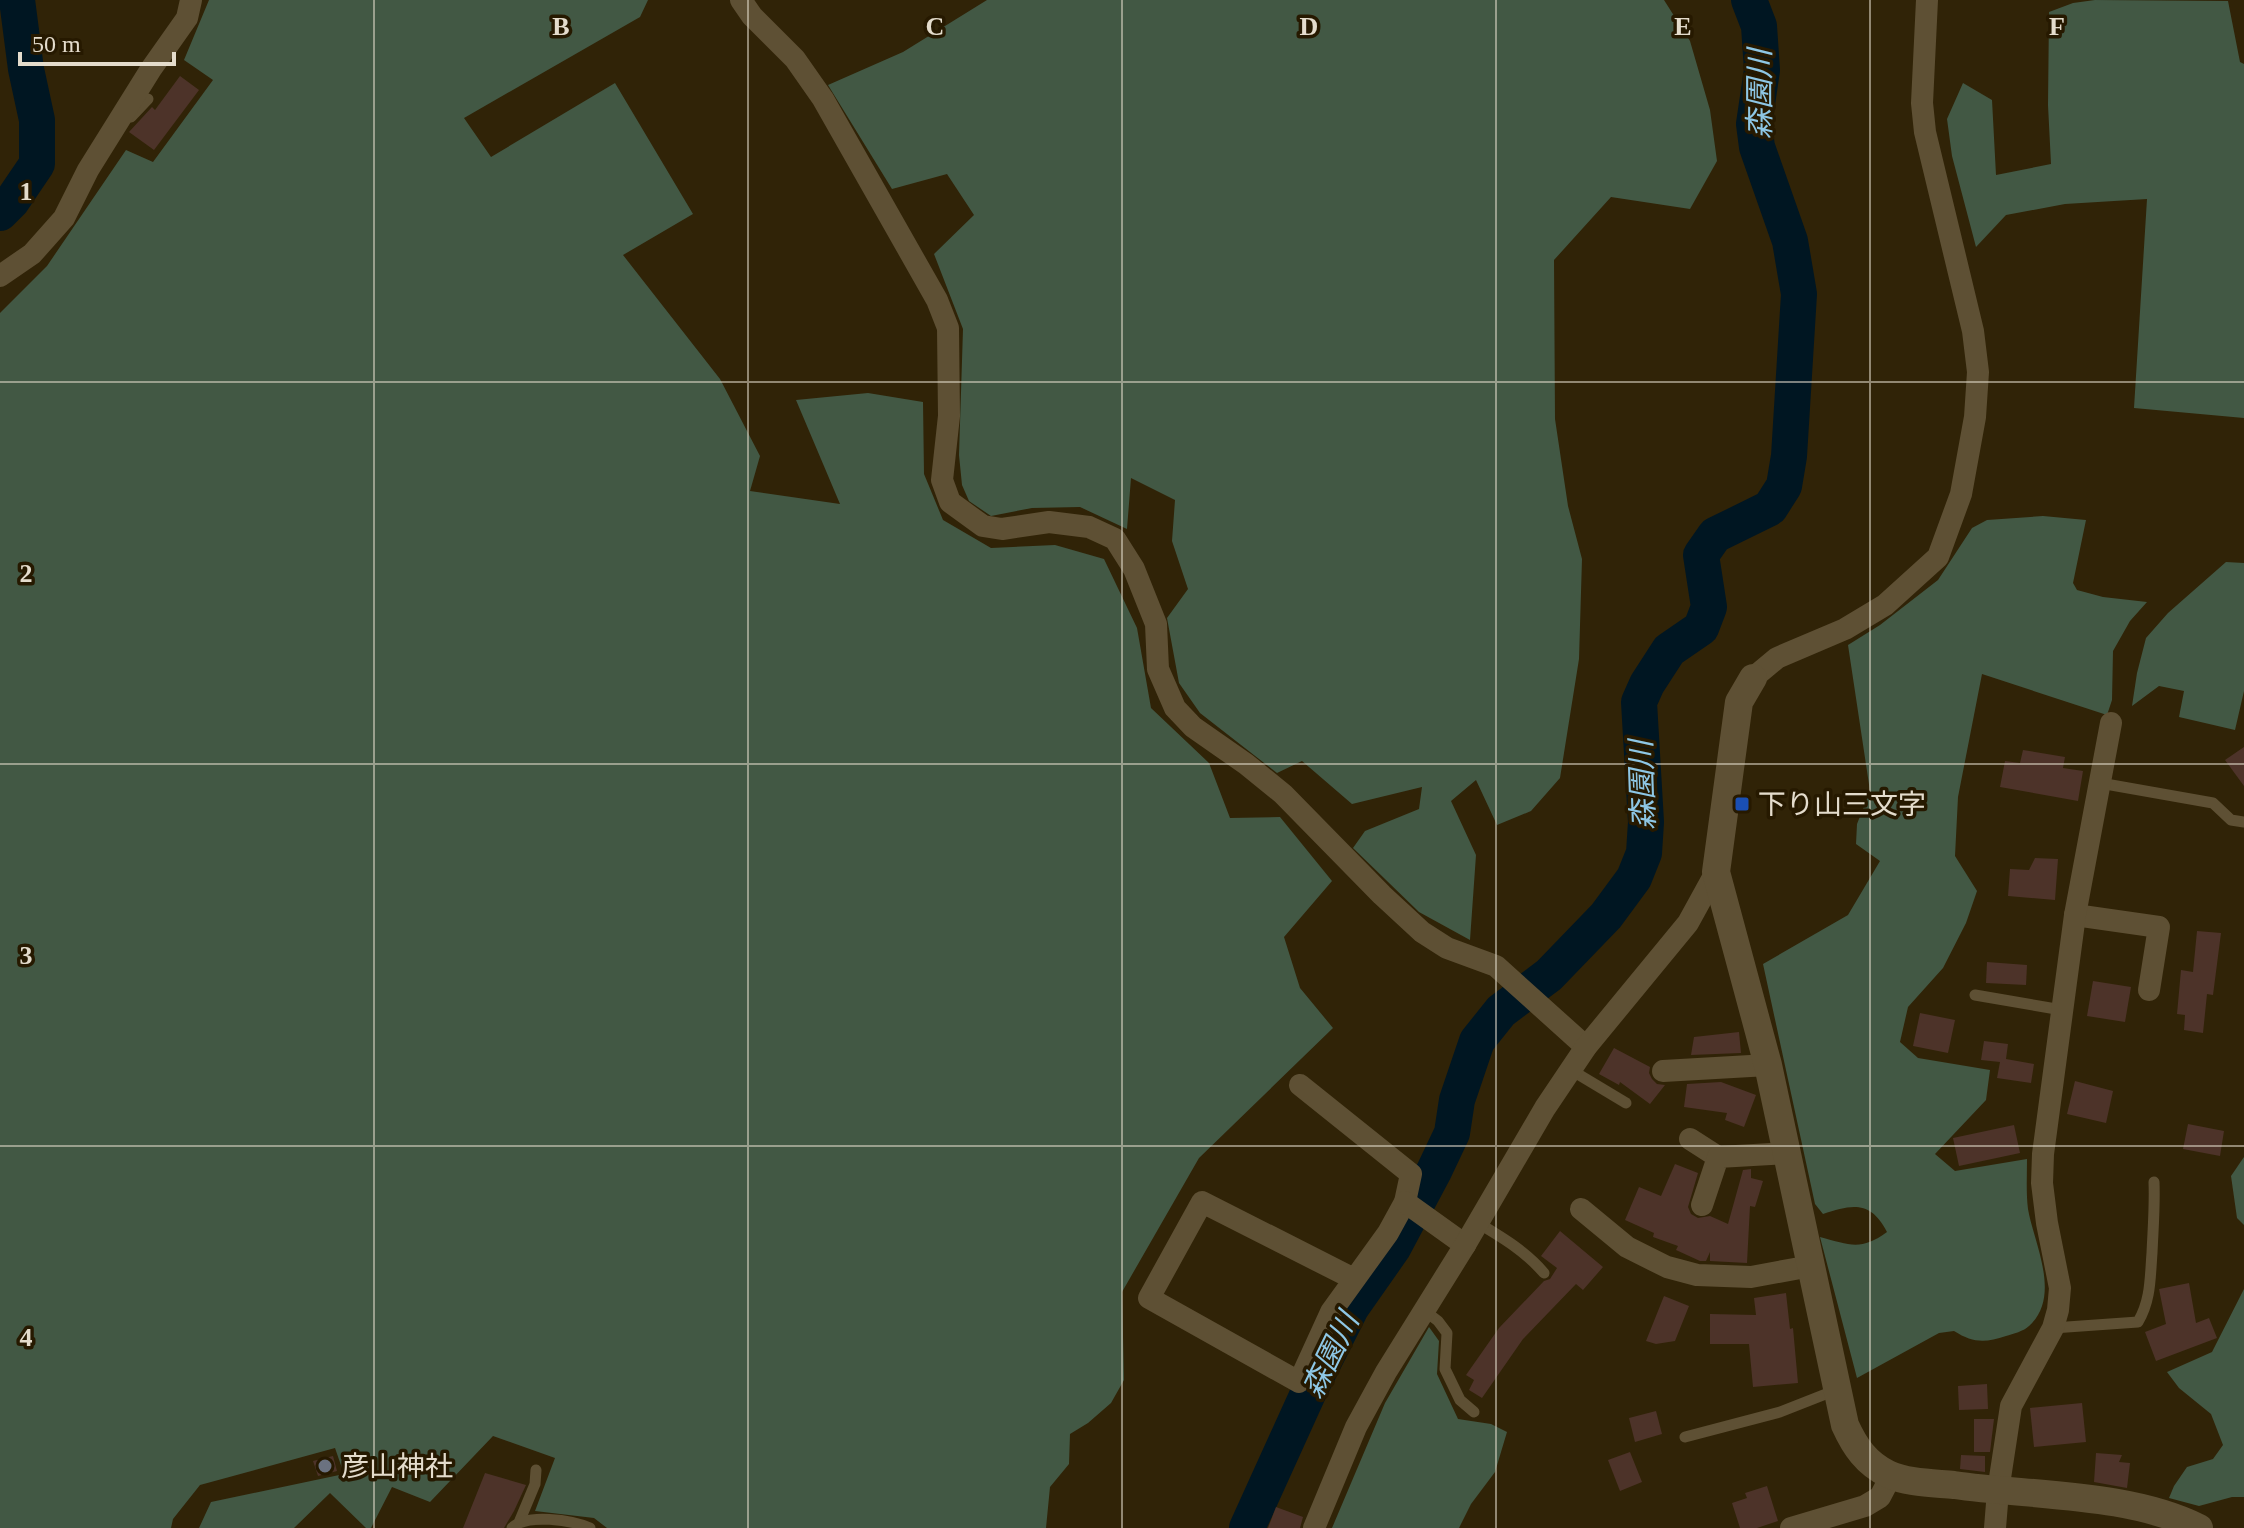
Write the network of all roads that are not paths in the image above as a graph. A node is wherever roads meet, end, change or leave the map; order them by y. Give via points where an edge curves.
1 (191, 0) edge
2 (741, 0) edge
3 (1927, 0) edge
4 (148, 99) dead end
5 (88, 170) junction
6 (0, 276) edge
7 (1753, 678) joint
8 (2111, 723) dead end
9 (2100, 783) junction
10 (2244, 822) edge
11 (1716, 872) junction
12 (2075, 915) junction
13 (2149, 990) dead end
14 (1975, 995) dead end
15 (2062, 1010) junction
16 (1586, 1047) junction
17 (1768, 1065) junction
18 (1571, 1070) junction
19 (1663, 1071) dead end
20 (1300, 1085) dead end
21 (1626, 1103) dead end
22 (1690, 1139) dead end
23 (1787, 1153) junction
24 (1718, 1157) junction
25 (2154, 1182) dead end
26 (1405, 1202) junction
27 (1702, 1205) dead end
28 (1581, 1209) dead end
29 (1478, 1223) junction
30 (1465, 1245) junction
31 (1811, 1266) junction
32 (1544, 1273) dead end
33 (1354, 1279) junction
34 (1425, 1311) junction
35 (2053, 1328) junction
36 (1837, 1390) junction
37 (1474, 1412) dead end
38 (1685, 1437) dead end
39 (536, 1470) dead end
40 (1891, 1476) junction
41 (1998, 1491) junction
42 (516, 1524) edge
43 (590, 1528) edge
44 (1314, 1528) edge
45 (1791, 1528) edge
46 (1995, 1528) edge
47 (2199, 1528) edge

1 - 5 street via 187,18
2 - 16 street via 823,99 937,300 948,328 949,416 942,480 950,502 983,526 1002,529 1049,522 1089,527 1115,539 1134,569 1156,624 1158,669 1175,708 1283,794 1422,932 1447,948 1496,966
3 - 7 street via 1925,132 1978,372 1961,494 1938,557 1885,605 1777,658
4 - 5 lane
5 - 6 street via 64,218 32,254
7 - 11 street via 1739,702
8 - 9 street
9 - 10 lane via 2213,803 2231,820
9 - 12 street
11 - 16 street via 1688,923
11 - 17 street
12 - 13 street via 2159,927
12 - 15 street
14 - 15 lane
15 - 35 street via 2042,1183 2060,1288
16 - 18 street
17 - 19 street
17 - 23 street
18 - 21 lane
18 - 29 street
20 - 26 street via 1411,1174
22 - 24 street
23 - 24 street
23 - 31 street
24 - 27 street
25 - 35 lane via 2151,1286 2138,1322
26 - 30 street
26 - 33 street
28 - 31 street via 1627,1247 1697,1275 1751,1277
29 - 30 street
29 - 32 lane via 1515,1245
30 - 34 street
31 - 36 street
33 - 33 street via 1331,1312 1299,1382 1149,1298 1202,1202
34 - 37 lane via 1447,1333 1445,1369 1460,1400
34 - 44 street via 1356,1427
35 - 41 street via 2011,1406
36 - 38 lane via 1780,1412
36 - 40 street via 1854,1445
39 - 42 lane
40 - 41 street
40 - 45 street via 1880,1497 1865,1506
41 - 46 street
41 - 47 street via 2107,1501
42 - 43 lane via 539,1519

